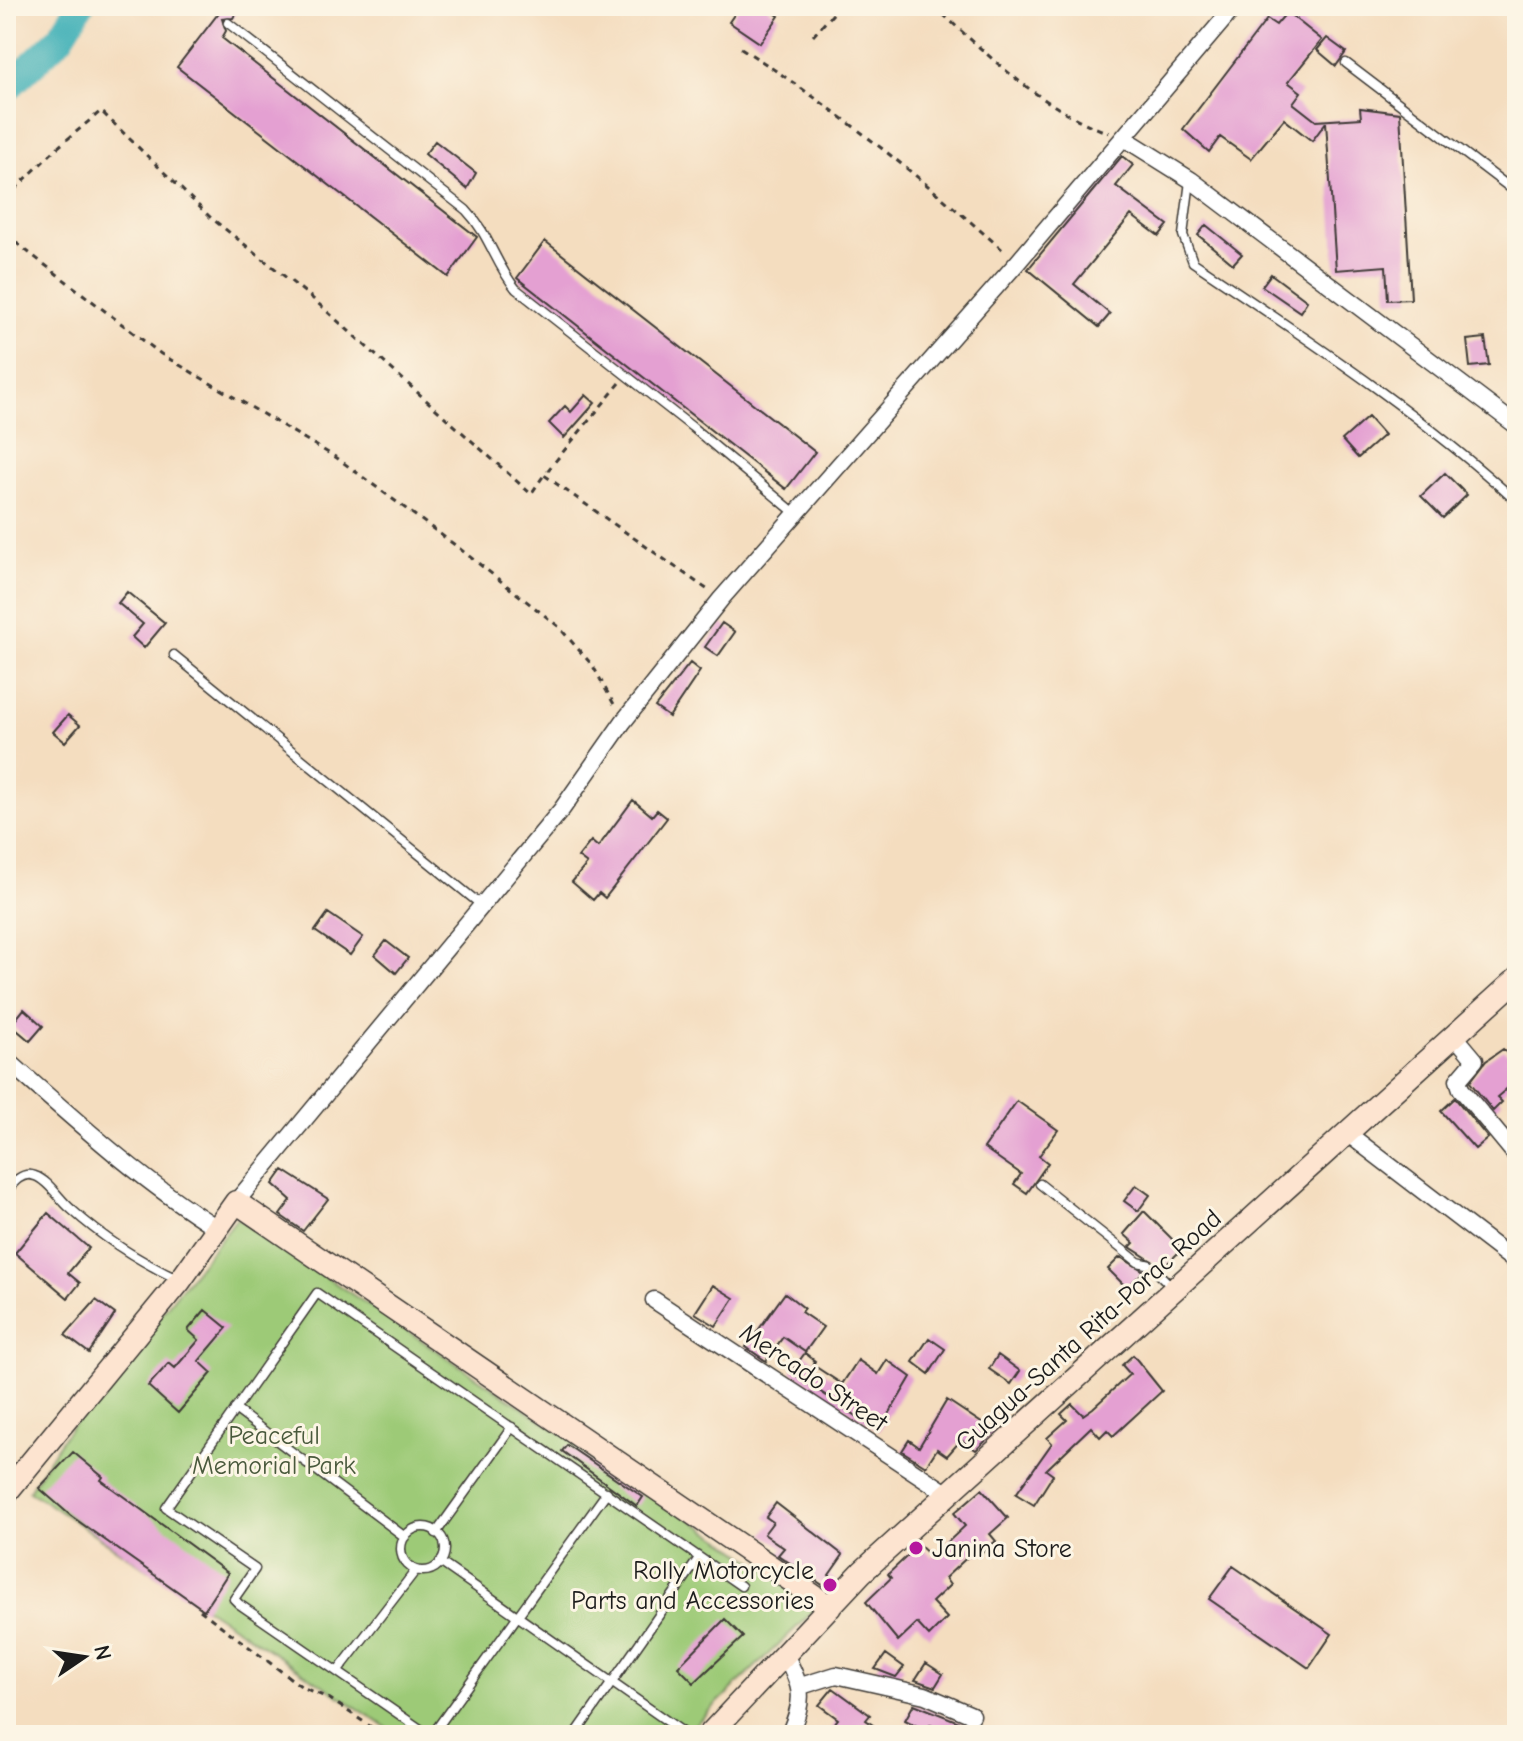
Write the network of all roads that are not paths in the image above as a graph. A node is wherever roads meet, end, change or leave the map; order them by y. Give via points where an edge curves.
1 (1235, 6) edge
2 (228, 23) dead end
3 (1346, 63) dead end
4 (1124, 138) junction
5 (1191, 180) junction
6 (1517, 193) edge
7 (1517, 426) edge
8 (1517, 502) edge
9 (795, 513) junction
10 (174, 655) dead end
11 (480, 904) junction
12 (1517, 979) edge
13 (1454, 1035) junction
14 (6, 1059) edge
15 (1347, 1133) junction
16 (1514, 1153) dead end
17 (1040, 1184) dead end
18 (6, 1192) edge
19 (236, 1202) junction
20 (217, 1228) junction
21 (1517, 1263) edge
22 (180, 1281) junction
23 (1175, 1289) junction
24 (654, 1300) dead end
25 (235, 1409) junction
26 (512, 1427) junction
27 (607, 1492) junction
28 (6, 1493) edge
29 (948, 1494) junction
30 (436, 1533) junction
31 (405, 1537) junction
32 (699, 1558) junction
33 (440, 1562) junction
34 (416, 1570) junction
35 (741, 1586) dead end
36 (830, 1607) junction
37 (519, 1618) junction
38 (785, 1654) junction
39 (338, 1671) junction
40 (614, 1683) junction
41 (801, 1686) junction
42 (972, 1715) dead end
43 (431, 1735) edge
44 (575, 1735) edge
45 (687, 1735) edge
46 (709, 1735) edge
47 (789, 1735) edge

1 - 4 street
2 - 9 lane via 466,210 483,228 516,289
3 - 6 lane
4 - 5 street
4 - 9 street
5 - 7 street
5 - 8 lane via 1183,235 1193,262 1342,363
9 - 11 street via 623,722 562,809
10 - 11 lane
11 - 19 street
12 - 13 main road, Guagua-Santa Rita-Porac Road
13 - 15 main road, Guagua-Santa Rita-Porac Road
13 - 16 street via 1475,1060 1458,1084
14 - 20 street via 118,1157
15 - 21 street
15 - 23 main road, Guagua-Santa Rita-Porac Road
17 - 23 lane
18 - 22 lane via 27,1174 38,1176 123,1251
19 - 20 main road
19 - 36 main road
20 - 22 main road
22 - 28 main road
23 - 29 main road, Guagua-Santa Rita-Porac Road
24 - 29 street, Mercado Street
25 - 26 lane via 317,1293
25 - 31 lane
25 - 39 lane via 166,1508 255,1569 234,1599 239,1604
26 - 27 lane
26 - 30 lane
27 - 32 lane
27 - 37 lane
29 - 36 main road, Guagua-Santa Rita-Porac Road
30 - 31 lane via 420,1527
30 - 33 lane via 444,1544
31 - 34 lane via 403,1558
32 - 35 lane
32 - 40 lane
33 - 34 lane via 432,1569
33 - 37 lane
34 - 39 lane
36 - 38 main road, Guagua-Santa Rita-Porac Road
37 - 40 lane
37 - 43 lane
38 - 41 street
38 - 46 main road, Guagua-Santa Rita-Porac Road
39 - 43 lane
40 - 44 lane
40 - 45 lane
41 - 42 street via 836,1675 925,1695
41 - 47 street via 801,1706

